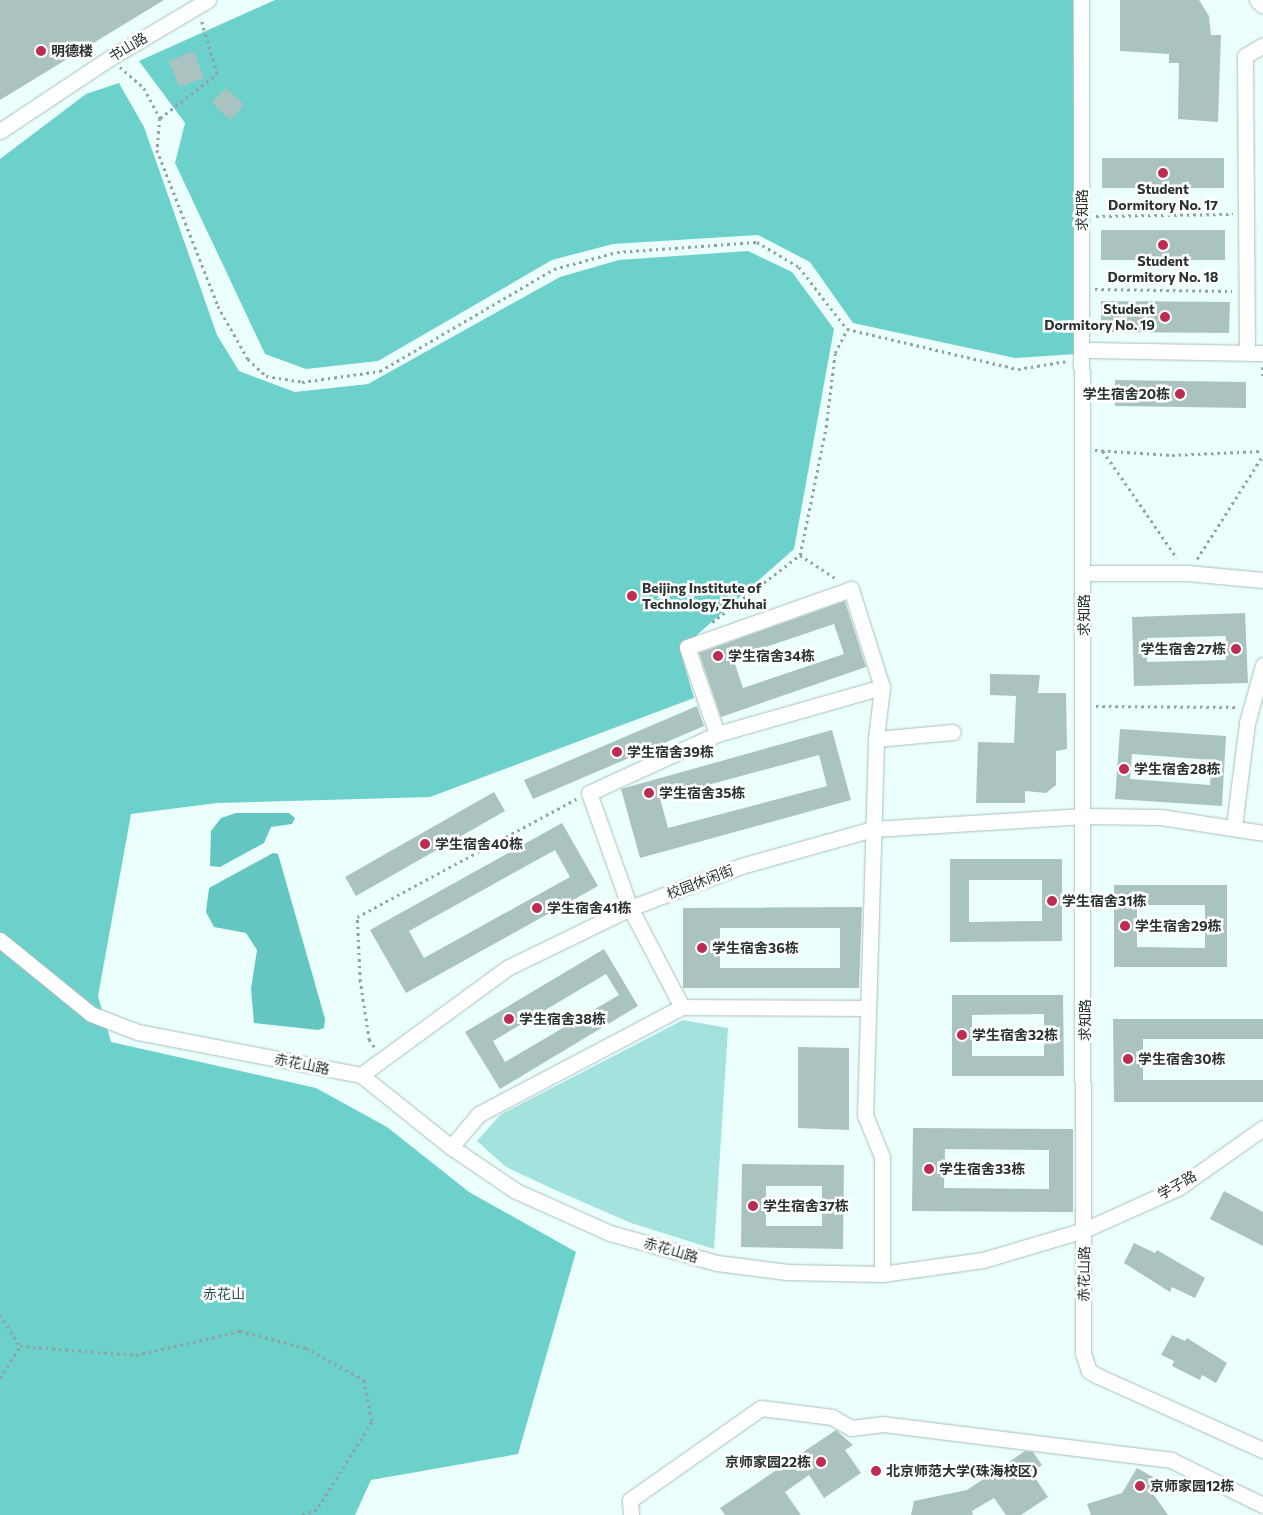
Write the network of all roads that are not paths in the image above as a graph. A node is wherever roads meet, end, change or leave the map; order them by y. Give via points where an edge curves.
1 (1081, 0) edge
2 (1257, 0) edge
3 (202, 3) edge
4 (1263, 6) edge
5 (1263, 45) edge
6 (0, 131) edge
7 (1247, 352) junction
8 (1263, 352) edge
9 (1083, 355) junction
10 (1084, 574) junction
11 (1263, 580) edge
12 (1263, 664) edge
13 (882, 687) junction
14 (953, 732) dead end
15 (717, 734) junction
16 (876, 739) junction
17 (1085, 816) junction
18 (1234, 826) junction
19 (873, 829) junction
20 (1263, 833) edge
21 (630, 908) junction
22 (0, 940) edge
23 (682, 1007) junction
24 (866, 1008) junction
25 (361, 1075) junction
26 (1263, 1128) edge
27 (451, 1147) junction
28 (1084, 1230) junction
29 (882, 1274) junction
30 (1263, 1450) edge
31 (1263, 1505) edge
32 (630, 1515) edge

1 - 9 street, 求知路
2 - 4 street
3 - 6 street, 书山路 via 110,58
5 - 7 street via 1244,56
7 - 8 street
7 - 9 street
9 - 10 street, 求知路
10 - 11 street via 1187,573
10 - 17 street, 求知路
12 - 18 street via 1252,707
13 - 15 street
13 - 15 street via 851,589 687,647
13 - 16 street
14 - 16 street
15 - 21 street via 589,793
16 - 19 street
17 - 18 street, 校园休闲街 via 1161,818
17 - 19 street, 校园休闲街
17 - 28 street, 求知路
18 - 20 street, 校园休闲街
19 - 21 street, 校园休闲街 via 741,866
19 - 24 street
21 - 23 street
21 - 25 street, 校园休闲街 via 507,968
22 - 25 street, 赤花山路 via 92,1014 138,1032
23 - 24 street
23 - 27 street via 479,1114
24 - 29 street via 865,1115 882,1157
25 - 27 street, 赤花山路
26 - 28 street, 学子路 via 1178,1188
27 - 29 street, 赤花山路 via 516,1192 610,1233 717,1263 787,1272
28 - 29 street, 赤花山路 via 982,1260
28 - 30 street, 赤花山路 via 1083,1353 1089,1371
31 - 32 street via 1171,1460 883,1424 850,1428 832,1417 761,1408 630,1500

